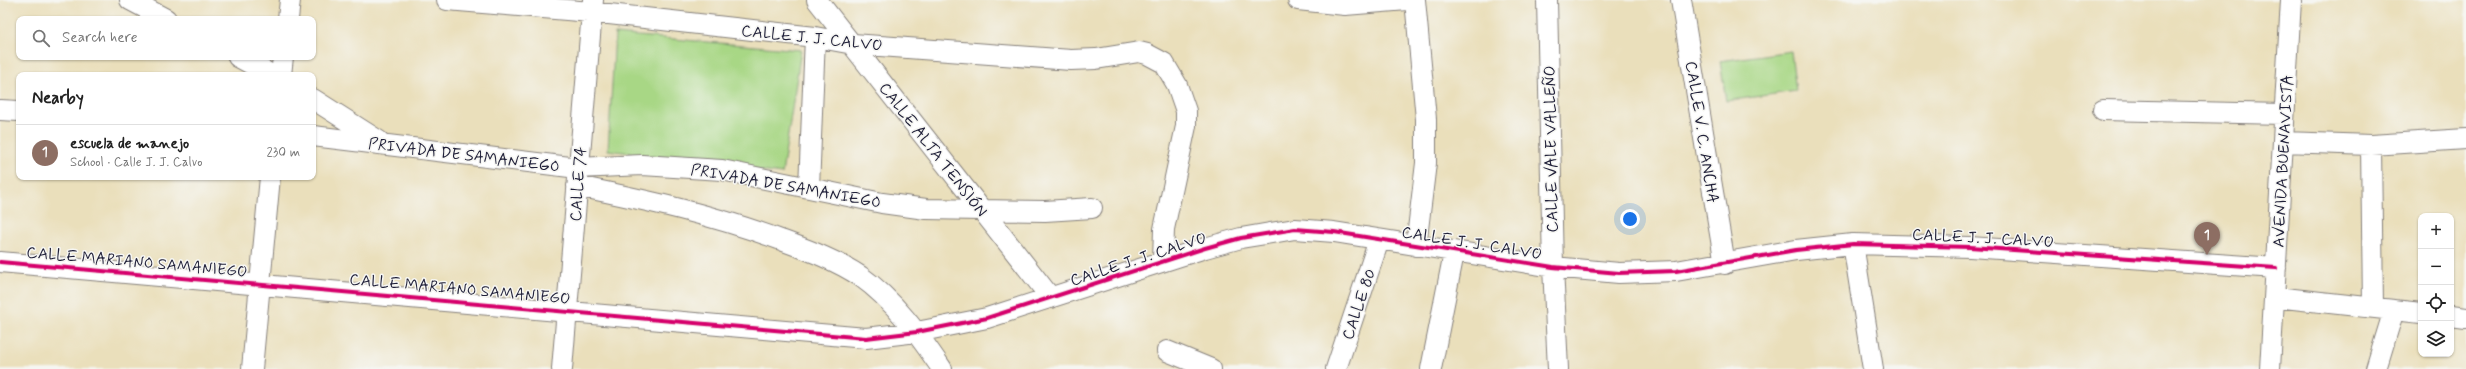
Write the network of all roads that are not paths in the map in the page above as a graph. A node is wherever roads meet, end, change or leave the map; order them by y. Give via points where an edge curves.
1 (130, 0) edge
2 (290, 0) edge
3 (447, 0) edge
4 (817, 0) edge
5 (1298, 0) edge
6 (1407, 0) edge
7 (1415, 0) edge
8 (1547, 0) edge
9 (1682, 0) edge
10 (2291, 0) edge
11 (592, 6) edge
12 (160, 16) edge
13 (288, 16) edge
14 (815, 37) junction
15 (853, 44) junction
16 (244, 60) edge
17 (283, 60) edge
18 (266, 72) edge
19 (281, 72) edge
20 (316, 101) edge
21 (0, 110) edge
22 (2103, 110) dead end
23 (16, 111) edge
24 (2284, 114) junction
25 (316, 136) edge
26 (2466, 139) edge
27 (2283, 142) junction
28 (383, 143) junction
29 (2371, 144) junction
30 (577, 177) junction
31 (270, 180) edge
32 (809, 188) junction
33 (1092, 208) dead end
34 (981, 211) junction
35 (1379, 240) junction
36 (1853, 244) junction
37 (1416, 246) junction
38 (1454, 253) junction
39 (0, 262) edge
40 (1163, 262) junction
41 (1725, 264) junction
42 (1553, 267) junction
43 (2276, 268) junction
44 (260, 283) junction
45 (2274, 297) junction
46 (1051, 298) junction
47 (2373, 307) junction
48 (568, 310) junction
49 (2394, 310) junction
50 (2418, 313) edge
51 (2454, 316) edge
52 (2466, 318) edge
53 (917, 332) junction
54 (1167, 351) dead end
55 (252, 369) edge
56 (562, 369) edge
57 (942, 369) edge
58 (1211, 369) edge
59 (1336, 369) edge
60 (1431, 369) edge
61 (1558, 369) edge
62 (1873, 369) edge
63 (2270, 369) edge
64 (2376, 369) edge

1 - 12 street
2 - 13 street
3 - 11 street, CALLE J. J. CALVO
4 - 15 street, CALLE ALTA TENSIÓN
5 - 6 street via 1345,5
7 - 37 street via 1426,119 1426,156
8 - 42 street, CALLE VALE VALLEÑO
9 - 41 street, CALLE V. C. ANCHA
10 - 24 street, AVENIDA BUENAVISTA
11 - 14 street, CALLE J. J. CALVO
11 - 30 street, CALLE 74
14 - 15 street, CALLE J. J. CALVO
14 - 32 street
15 - 34 street, CALLE ALTA TENSIÓN
15 - 40 street, CALLE J. J. CALVO via 1071,60 1139,52 1157,57 1170,72 1183,98 1186,111 1186,126 1164,228
16 - 18 street
17 - 19 street
20 - 28 street
21 - 23 street
22 - 24 street
24 - 27 street, AVENIDA BUENAVISTA
25 - 28 street, PRIVADA DE SAMANIEGO
26 - 29 street
27 - 29 street
27 - 43 street, AVENIDA BUENAVISTA
28 - 30 street, PRIVADA DE SAMANIEGO
29 - 47 street
30 - 32 street, PRIVADA DE SAMANIEGO via 642,165 683,166 722,170
30 - 48 street, CALLE 74
30 - 53 street, PRIVADA DE SAMANIEGO via 716,218 818,254 861,277 894,306
31 - 44 street
32 - 34 street, PRIVADA DE SAMANIEGO via 926,209
33 - 34 street, PRIVADA DE SAMANIEGO
34 - 46 street, CALLE ALTA TENSIÓN
35 - 37 street, CALLE J. J. CALVO
35 - 40 street, CALLE J. J. CALVO via 1334,232 1295,230 1241,238
35 - 59 street, CALLE 80
36 - 41 street, CALLE J. J. CALVO via 1796,250
36 - 43 street, CALLE J. J. CALVO via 1970,247
36 - 62 street
37 - 38 street, CALLE J. J. CALVO
38 - 42 street, CALLE J. J. CALVO
38 - 60 street
39 - 44 street, CALLE MARIANO SAMANIEGO
40 - 46 street, CALLE J. J. CALVO
41 - 42 street, CALLE J. J. CALVO via 1648,273
42 - 61 street, CALLE VALE VALLEÑO
43 - 45 street, AVENIDA BUENAVISTA
44 - 48 street, CALLE MARIANO SAMANIEGO
44 - 55 street
45 - 47 street
45 - 63 street, AVENIDA BUENAVISTA
46 - 53 street, CALLE J. J. CALVO via 987,318
47 - 49 street
48 - 53 street, CALLE MARIANO SAMANIEGO via 851,337 883,337
48 - 56 street, CALLE 74
49 - 50 street
49 - 64 street
51 - 52 street
53 - 57 street, PRIVADA DE SAMANIEGO
54 - 58 street

